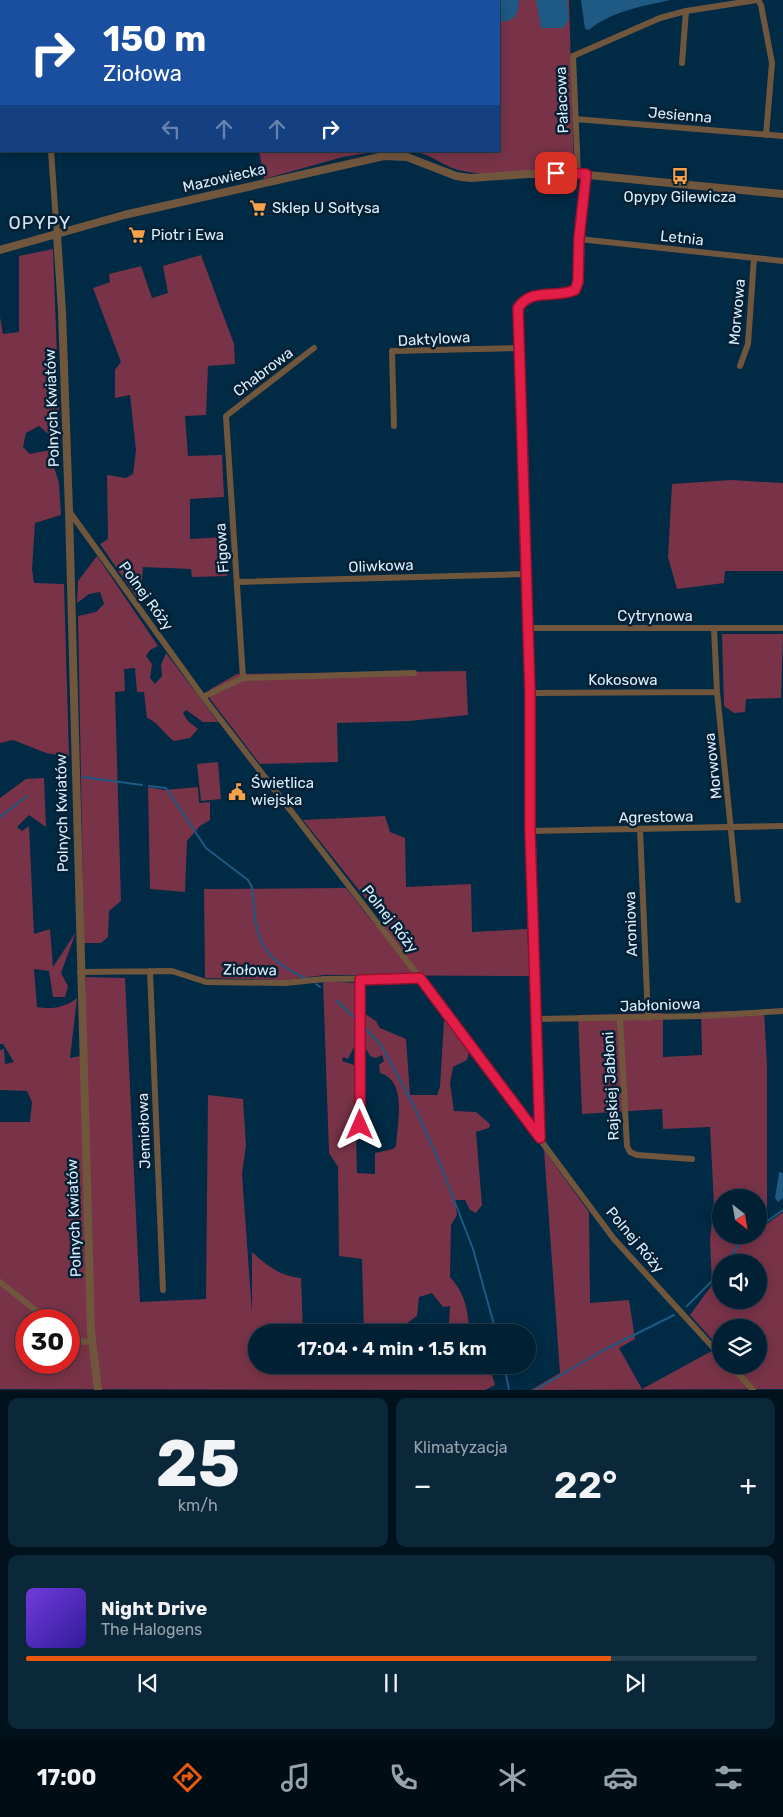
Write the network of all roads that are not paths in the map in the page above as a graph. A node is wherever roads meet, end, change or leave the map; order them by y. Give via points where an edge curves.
1 (757, 0) edge
2 (686, 11) junction
3 (682, 63) dead end
4 (575, 119) junction
5 (766, 134) junction
6 (783, 136) edge
7 (51, 152) edge
8 (582, 174) junction
9 (783, 194) edge
10 (57, 236) junction
11 (579, 239) junction
12 (0, 250) edge
13 (754, 258) junction
14 (783, 261) edge
15 (314, 348) dead end
16 (520, 348) junction
17 (740, 366) dead end
18 (226, 416) joint
19 (394, 426) dead end
20 (69, 511) junction
21 (525, 574) junction
22 (237, 582) junction
23 (527, 628) junction
24 (714, 628) junction
25 (783, 628) edge
26 (414, 674) dead end
27 (243, 678) junction
28 (717, 692) junction
29 (530, 693) junction
30 (203, 697) junction
31 (783, 826) edge
32 (732, 828) junction
33 (640, 829) junction
34 (530, 831) junction
35 (738, 900) dead end
36 (150, 971) junction
37 (80, 972) junction
38 (420, 978) junction
39 (360, 980) junction
40 (783, 1011) edge
41 (648, 1018) junction
42 (536, 1019) junction
43 (620, 1019) junction
44 (360, 1125) dead end
45 (540, 1138) junction
46 (692, 1159) dead end
47 (0, 1282) edge
48 (164, 1290) dead end
49 (34, 1309) edge
50 (80, 1341) edge
51 (91, 1341) junction
52 (712, 1346) edge
53 (738, 1374) edge
54 (98, 1390) edge
55 (753, 1390) edge

1 - 2 street
1 - 5 street via 761,5 772,64
2 - 3 street
2 - 4 street, Pałacowa via 660,18 573,56
4 - 5 street, Jesienna
4 - 8 street, Pałacowa
5 - 6 street, Jesienna
7 - 10 street
8 - 9 street, Mazowiecka
8 - 10 street, Mazowiecka via 470,178 456,176 407,157 384,156 124,215
8 - 11 street, Pałacowa
10 - 12 street, Mazowiecka
10 - 20 street, Polnych Kwiatów
11 - 13 street, Letnia
11 - 16 street, Pałacowa via 575,290 567,294 532,295 523,299 518,308
13 - 14 street, Letnia
13 - 17 street, Morwowa via 748,344
15 - 18 street, Chabrowa
16 - 19 street, Daktylowa via 392,351
16 - 21 street
18 - 22 street, Figowa
20 - 30 street, Polnej Róży
20 - 37 street, Polnych Kwiatów
21 - 22 street, Oliwkowa
21 - 23 street
22 - 27 street, Figowa
23 - 24 street, Cytrynowa
23 - 29 street
24 - 25 street, Cytrynowa
24 - 28 street, Morwowa
26 - 27 street
27 - 30 street
28 - 29 street, Kokosowa
28 - 32 street, Morwowa
29 - 34 street
30 - 38 street, Polnej Róży
31 - 32 street, Agrestowa
32 - 33 street, Agrestowa
32 - 35 street, Morwowa
33 - 34 street, Agrestowa
33 - 41 street, Aroniowa
34 - 42 street
36 - 37 street, Ziołowa
36 - 39 street, Ziołowa via 172,971 206,982
36 - 48 street, Jemiołowa
37 - 51 street, Polnych Kwiatów
38 - 39 street, Ziołowa
38 - 45 street, Polnej Róży
39 - 44 street
40 - 41 street, Jabłoniowa
41 - 43 street, Jabłoniowa
42 - 43 street, Jabłoniowa
42 - 45 street
43 - 46 street, Rajskiej Jabłoni via 626,1136 630,1152
45 - 52 street, Polnej Róży via 614,1239
47 - 49 street
50 - 51 street
51 - 54 street, Polnych Kwiatów
53 - 55 street

